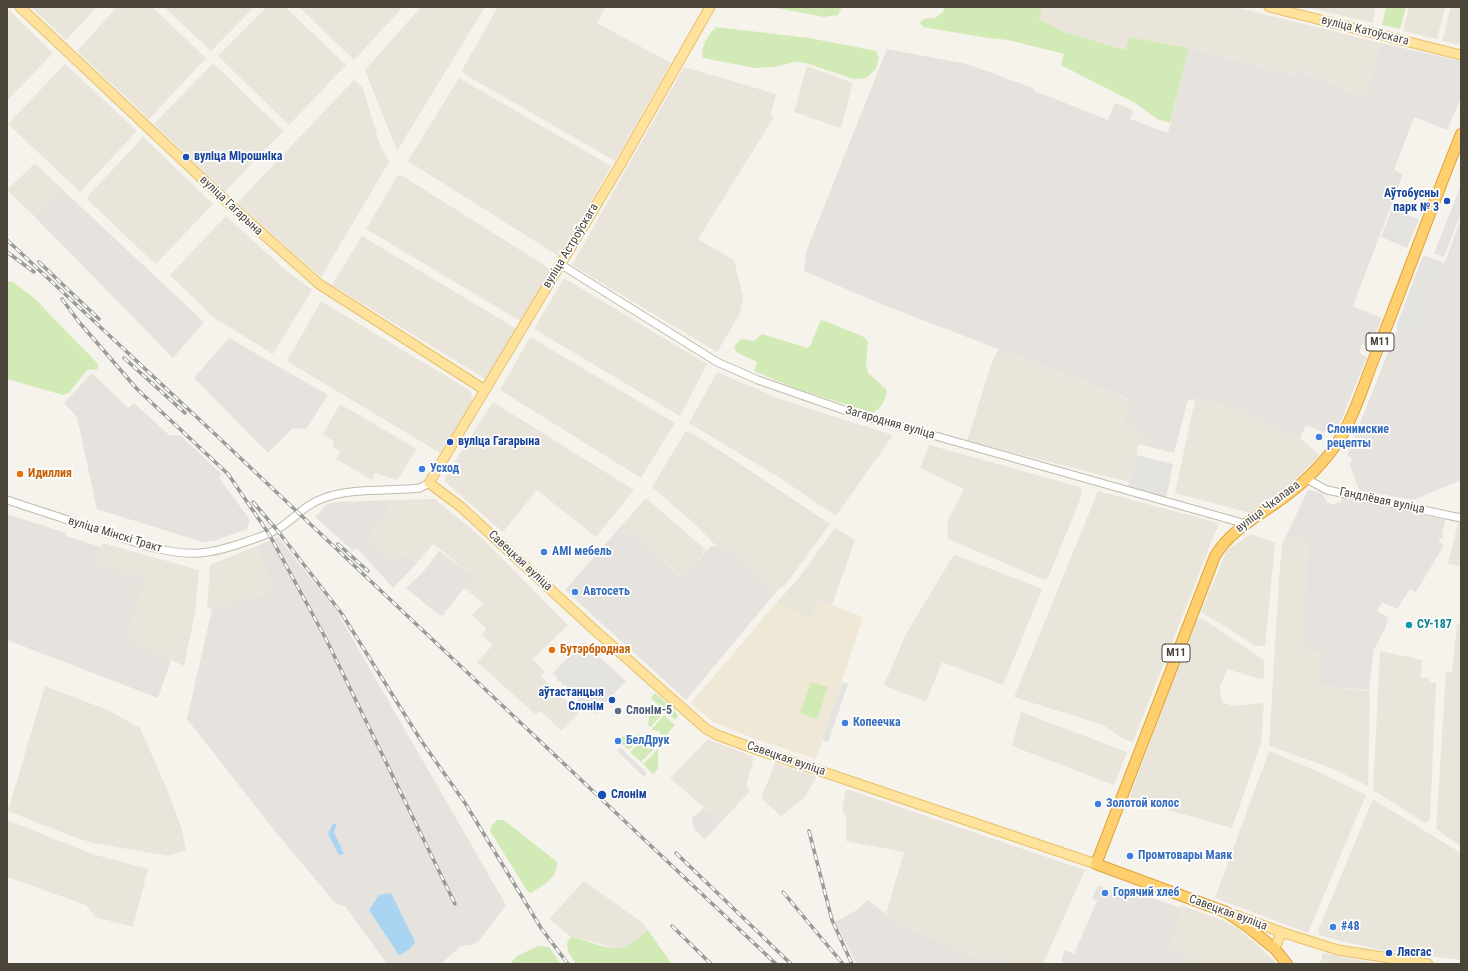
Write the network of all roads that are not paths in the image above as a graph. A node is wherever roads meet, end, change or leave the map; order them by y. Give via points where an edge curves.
1 (20, 7) edge
2 (710, 7) edge
3 (1269, 7) edge
4 (1461, 54) edge
5 (1461, 134) edge
6 (560, 264) junction
7 (485, 390) junction
8 (1307, 477) junction
9 (429, 483) junction
10 (7, 500) edge
11 (1461, 518) edge
12 (1246, 524) junction
13 (1096, 864) junction
14 (1226, 912) junction
15 (1281, 932) junction
16 (1275, 949) junction
17 (1287, 964) edge
18 (1428, 964) edge

1 - 7 main road, вуліца Гагарына via 206,183 319,284
2 - 6 main road, вуліца Астроўскага via 619,167
3 - 4 main road, вуліца Катоўскага
5 - 8 highway, вуліца Чкалава / М11 via 1347,426 1328,456
6 - 7 main road, вуліца Астроўскага
6 - 12 street, Загародняя вуліца via 717,362 758,380 844,410
7 - 9 main road, вуліца Астроўскага
8 - 11 street, Гандлёвая вуліца via 1327,490
8 - 12 highway, вуліца Чкалава / М11 via 1287,495
9 - 10 street, вуліца Мінскі Тракт via 420,488 340,494 324,498 302,510 277,530 205,554 172,553 142,545
9 - 13 main road, Савецкая вуліца via 462,507 706,729 717,735
12 - 13 highway, вуліца Чкалава / М11 via 1228,537 1215,556
13 - 14 highway, Савецкая вуліца
14 - 15 main road, Савецкая вуліца
14 - 16 highway
15 - 16 main road
15 - 18 main road, Савецкая вуліца via 1338,950
16 - 17 highway

